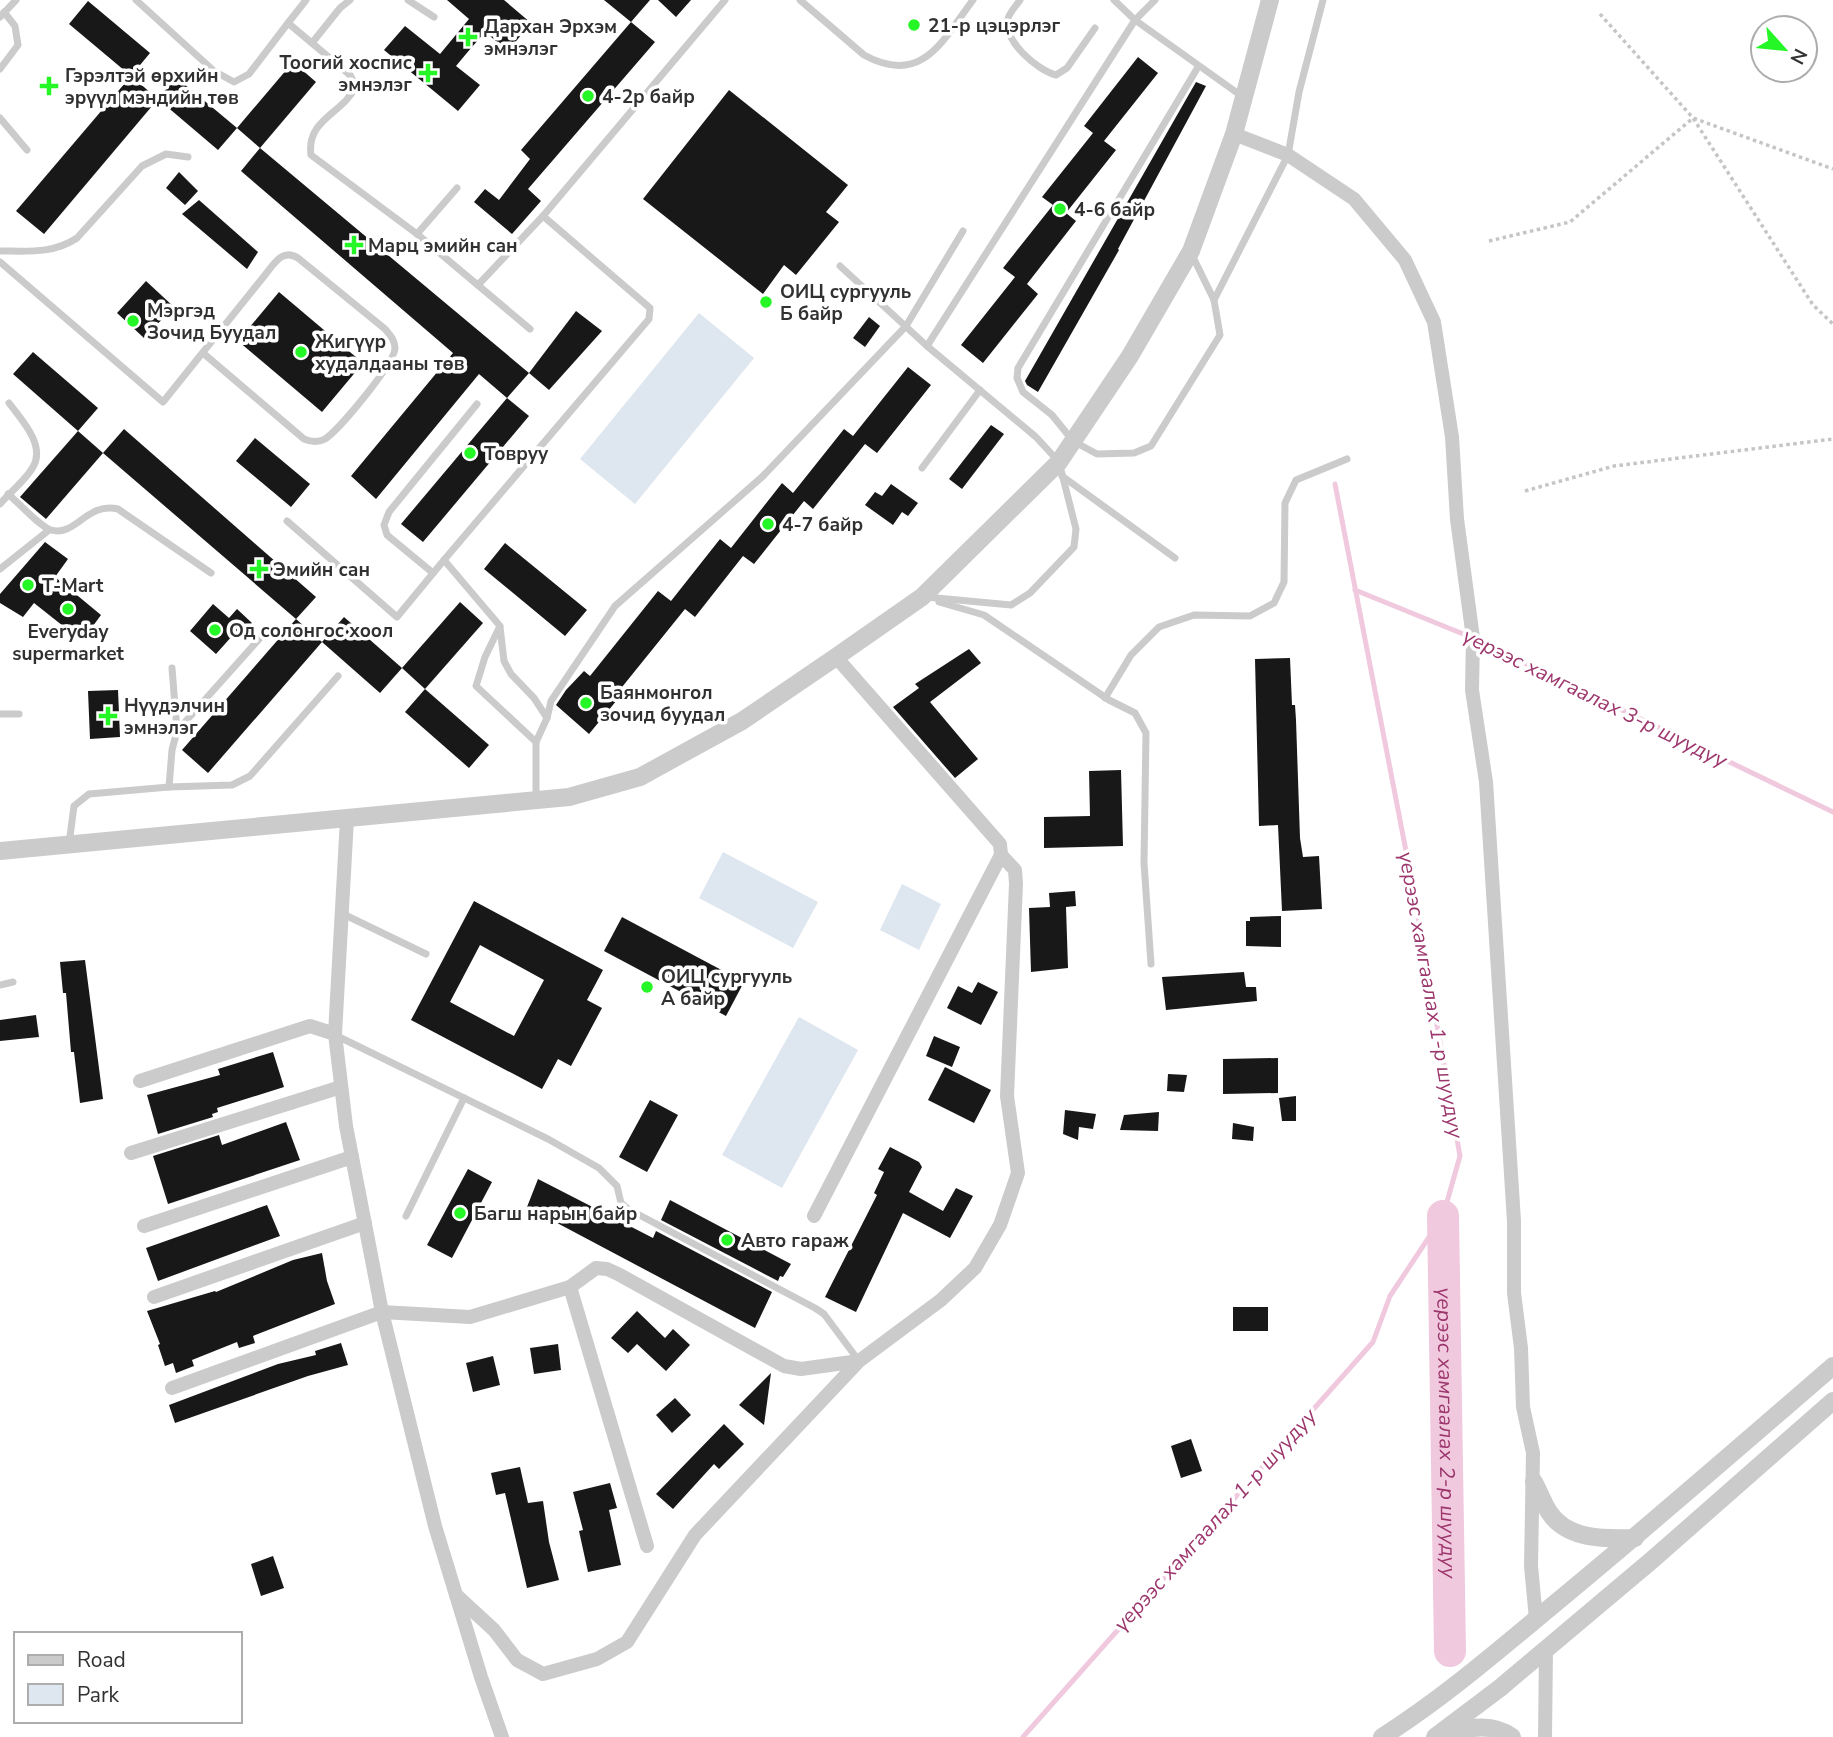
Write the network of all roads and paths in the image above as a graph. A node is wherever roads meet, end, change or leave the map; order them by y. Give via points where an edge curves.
1 (16, 0) edge
2 (136, 0) edge
3 (306, 0) edge
4 (350, 0) edge
5 (408, 0) edge
6 (725, 0) edge
7 (800, 0) edge
8 (973, 0) edge
9 (1020, 0) edge
10 (1114, 0) edge
11 (1155, 0) edge
12 (1270, 0) edge
13 (1323, 0) edge
14 (1600, 14) dead end
15 (2, 15) edge
16 (434, 17) dead end
17 (1135, 20) junction
18 (288, 23) junction
19 (1095, 29) dead end
20 (312, 43) junction
21 (1198, 67) junction
22 (0, 69) edge
23 (1244, 98) junction
24 (0, 118) edge
25 (1693, 118) junction
26 (1234, 134) junction
27 (27, 150) dead end
28 (1288, 155) junction
29 (188, 157) dead end
30 (1833, 169) edge
31 (457, 188) dead end
32 (543, 216) junction
33 (963, 231) dead end
34 (416, 234) junction
35 (1489, 241) dead end
36 (0, 251) edge
37 (1191, 251) junction
38 (0, 262) edge
39 (840, 266) dead end
40 (478, 285) junction
41 (1214, 300) junction
42 (1833, 324) edge
43 (906, 326) junction
44 (530, 328) dead end
45 (927, 346) junction
46 (203, 353) junction
47 (980, 390) junction
48 (9, 403) dead end
49 (477, 404) dead end
50 (1833, 439) edge
51 (1073, 441) junction
52 (1347, 459) dead end
53 (922, 468) dead end
54 (1060, 469) junction
55 (1525, 491) dead end
56 (8, 494) junction
57 (0, 504) edge
58 (287, 521) dead end
59 (49, 530) junction
60 (1175, 558) dead end
61 (444, 560) junction
62 (0, 569) edge
63 (211, 573) dead end
64 (433, 573) junction
65 (922, 597) junction
66 (500, 626) junction
67 (269, 628) dead end
68 (836, 657) junction
69 (172, 668) dead end
70 (338, 676) dead end
71 (1105, 698) junction
72 (0, 714) edge
73 (19, 714) dead end
74 (547, 718) junction
75 (177, 731) junction
76 (536, 742) junction
77 (169, 787) junction
78 (536, 800) junction
79 (346, 819) junction
80 (68, 844) junction
81 (0, 850) edge
82 (1001, 855) junction
83 (340, 913) junction
84 (426, 954) dead end
85 (1151, 964) dead end
86 (13, 982) dead end
87 (0, 985) edge
88 (335, 1034) junction
89 (140, 1081) dead end
90 (341, 1087) junction
91 (464, 1098) junction
92 (131, 1153) dead end
93 (352, 1157) junction
94 (406, 1216) dead end
95 (814, 1216) dead end
96 (365, 1223) junction
97 (144, 1226) dead end
98 (570, 1287) junction
99 (154, 1297) dead end
100 (382, 1312) junction
101 (859, 1362) junction
102 (1833, 1366) edge
103 (172, 1388) dead end
104 (1833, 1401) edge
105 (1534, 1482) junction
106 (1634, 1538) junction
107 (647, 1546) dead end
108 (456, 1595) junction
109 (1536, 1619) junction
110 (1546, 1649) junction
111 (1438, 1736) edge
112 (502, 1737) edge
113 (1382, 1737) edge
114 (1512, 1737) edge
115 (1545, 1737) edge

1 - 15 lane
2 - 18 lane via 214,71 234,82 249,74
3 - 18 lane
4 - 20 lane
5 - 16 lane
6 - 32 lane
7 - 8 lane via 864,55 893,65 932,55
9 - 19 lane via 1008,17 1008,31 1043,72 1056,75 1067,68
10 - 17 lane
11 - 17 lane
12 - 23 street
13 - 28 lane
14 - 25 path
15 - 22 lane via 15,26 18,45
17 - 21 lane
17 - 45 lane
18 - 20 lane
20 - 34 lane via 350,75 356,86 351,98 315,128 311,155
21 - 23 lane
21 - 51 lane via 1018,368 1023,392 1052,415
23 - 26 street
24 - 27 lane
25 - 30 path
25 - 35 path via 1570,222
25 - 42 path via 1813,305
26 - 28 street
26 - 37 street
28 - 41 lane
28 - 105 street via 1354,199 1405,260 1434,322 1452,438 1473,638 1472,690 1486,782 1514,1221 1514,1293
29 - 36 lane via 166,154 142,166 77,238 64,246
31 - 34 lane
32 - 40 lane
32 - 61 lane via 650,308 649,319
33 - 43 lane
34 - 40 lane
37 - 41 lane
37 - 51 street via 1130,356
38 - 46 lane via 163,402
39 - 43 lane
40 - 44 lane
41 - 51 lane via 1220,335 1151,446 1134,453 1097,454
43 - 45 lane
43 - 74 lane via 762,477 615,606 551,701
45 - 47 lane
46 - 46 lane via 304,439 314,442 344,420 388,367 395,349 385,329 298,258 287,254
47 - 53 lane
47 - 54 lane via 1036,437
48 - 56 lane via 37,449 34,466
49 - 64 lane via 389,512 384,525 387,535
50 - 55 path via 1614,467
51 - 54 street
52 - 71 lane via 1296,480 1284,503 1284,582 1274,603 1250,616 1194,615 1159,627 1131,655
54 - 60 lane
54 - 65 street
54 - 65 lane via 1076,529 1074,547 1030,593 1011,604
56 - 57 lane
56 - 59 lane
58 - 64 lane via 397,617
59 - 62 lane
59 - 63 lane via 69,529 107,506
61 - 64 lane
61 - 66 lane
65 - 68 street
65 - 71 lane via 984,615
66 - 74 lane via 503,661
66 - 76 lane via 476,686
67 - 75 lane
68 - 78 street via 742,721 640,777 569,797
68 - 82 street via 1000,844
69 - 75 lane
70 - 77 lane via 250,776 232,785
71 - 85 lane via 1135,713 1146,733 1144,863
72 - 73 lane
74 - 76 lane
75 - 77 lane
76 - 78 lane
77 - 80 lane via 89,794 74,806
78 - 79 street
79 - 80 street
79 - 83 street
80 - 81 street
82 - 95 street
82 - 101 street via 1015,870 1016,884 1007,1096 1018,1173 1000,1225 975,1268
83 - 84 lane
83 - 88 street
86 - 87 lane
88 - 89 street via 310,1026
88 - 90 street
88 - 91 lane
90 - 92 street
90 - 93 street
91 - 94 lane
91 - 101 lane via 599,1168 617,1186 621,1203 628,1209 824,1314
93 - 96 street
93 - 97 street
96 - 99 street
96 - 100 street
98 - 100 street via 470,1317
98 - 101 street via 596,1268 607,1269 784,1366 801,1369
98 - 107 street
100 - 103 street
100 - 108 street
101 - 108 street via 695,1535 627,1642 597,1659 543,1674 517,1660 494,1630
102 - 106 street
104 - 110 street
105 - 106 street via 1549,1514 1576,1533 1602,1539
105 - 109 street via 1531,1566
106 - 109 street
108 - 112 street
109 - 110 street
109 - 113 street
110 - 111 street
110 - 115 street
111 - 114 street via 1475,1726

